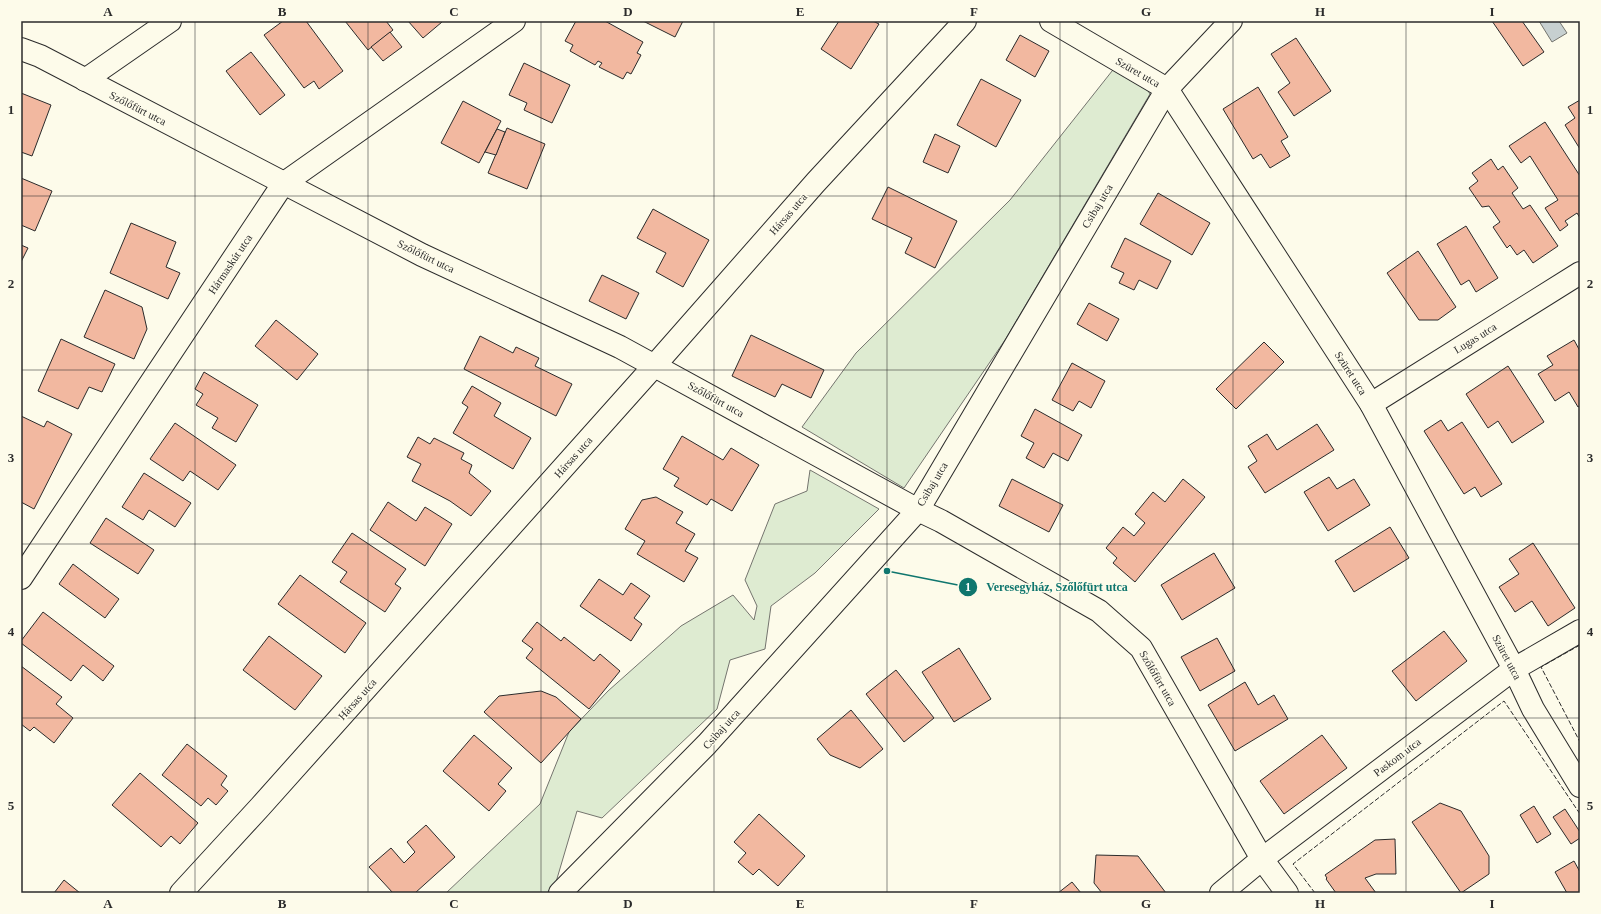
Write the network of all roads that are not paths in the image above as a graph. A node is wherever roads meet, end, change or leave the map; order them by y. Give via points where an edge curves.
1 (170, 21) edge
2 (514, 21) edge
3 (965, 21) edge
4 (1051, 21) edge
5 (1231, 21) edge
6 (21, 49) edge
7 (85, 80) junction
8 (1167, 89) junction
9 (284, 184) junction
10 (1580, 273) edge
11 (655, 365) junction
12 (1371, 404) junction
13 (918, 510) junction
14 (21, 578) edge
15 (1580, 631) edge
16 (1514, 669) junction
17 (1580, 786) edge
18 (1262, 859) junction
19 (181, 893) edge
20 (560, 893) edge
21 (1221, 893) edge
22 (1287, 893) edge

1 - 7 street
2 - 9 street, Hármaskút utca
3 - 11 street, Hársas utca via 816,182
4 - 8 street, Szüret utca
5 - 8 street, Csibaj utca
6 - 7 street, Szőlőfürt utca
7 - 9 street, Szőlőfürt utca
8 - 12 street, Szüret utca
8 - 13 street, Csibaj utca
9 - 11 street, Szőlőfürt utca via 422,255
9 - 14 street, Hármaskút utca
10 - 12 street, Lugas utca
11 - 13 street, Szőlőfürt utca
11 - 19 street, Hársas utca via 260,808
12 - 16 street, Szüret utca
13 - 18 street, Szőlőfürt utca via 1099,611 1141,648
13 - 20 street, Csibaj utca via 708,744
15 - 16 street, Paskom utca
16 - 17 street, Szüret utca via 1533,709
16 - 18 street, Paskom utca
18 - 21 street, Paskom utca
18 - 22 street, Szőlőfürt utca

